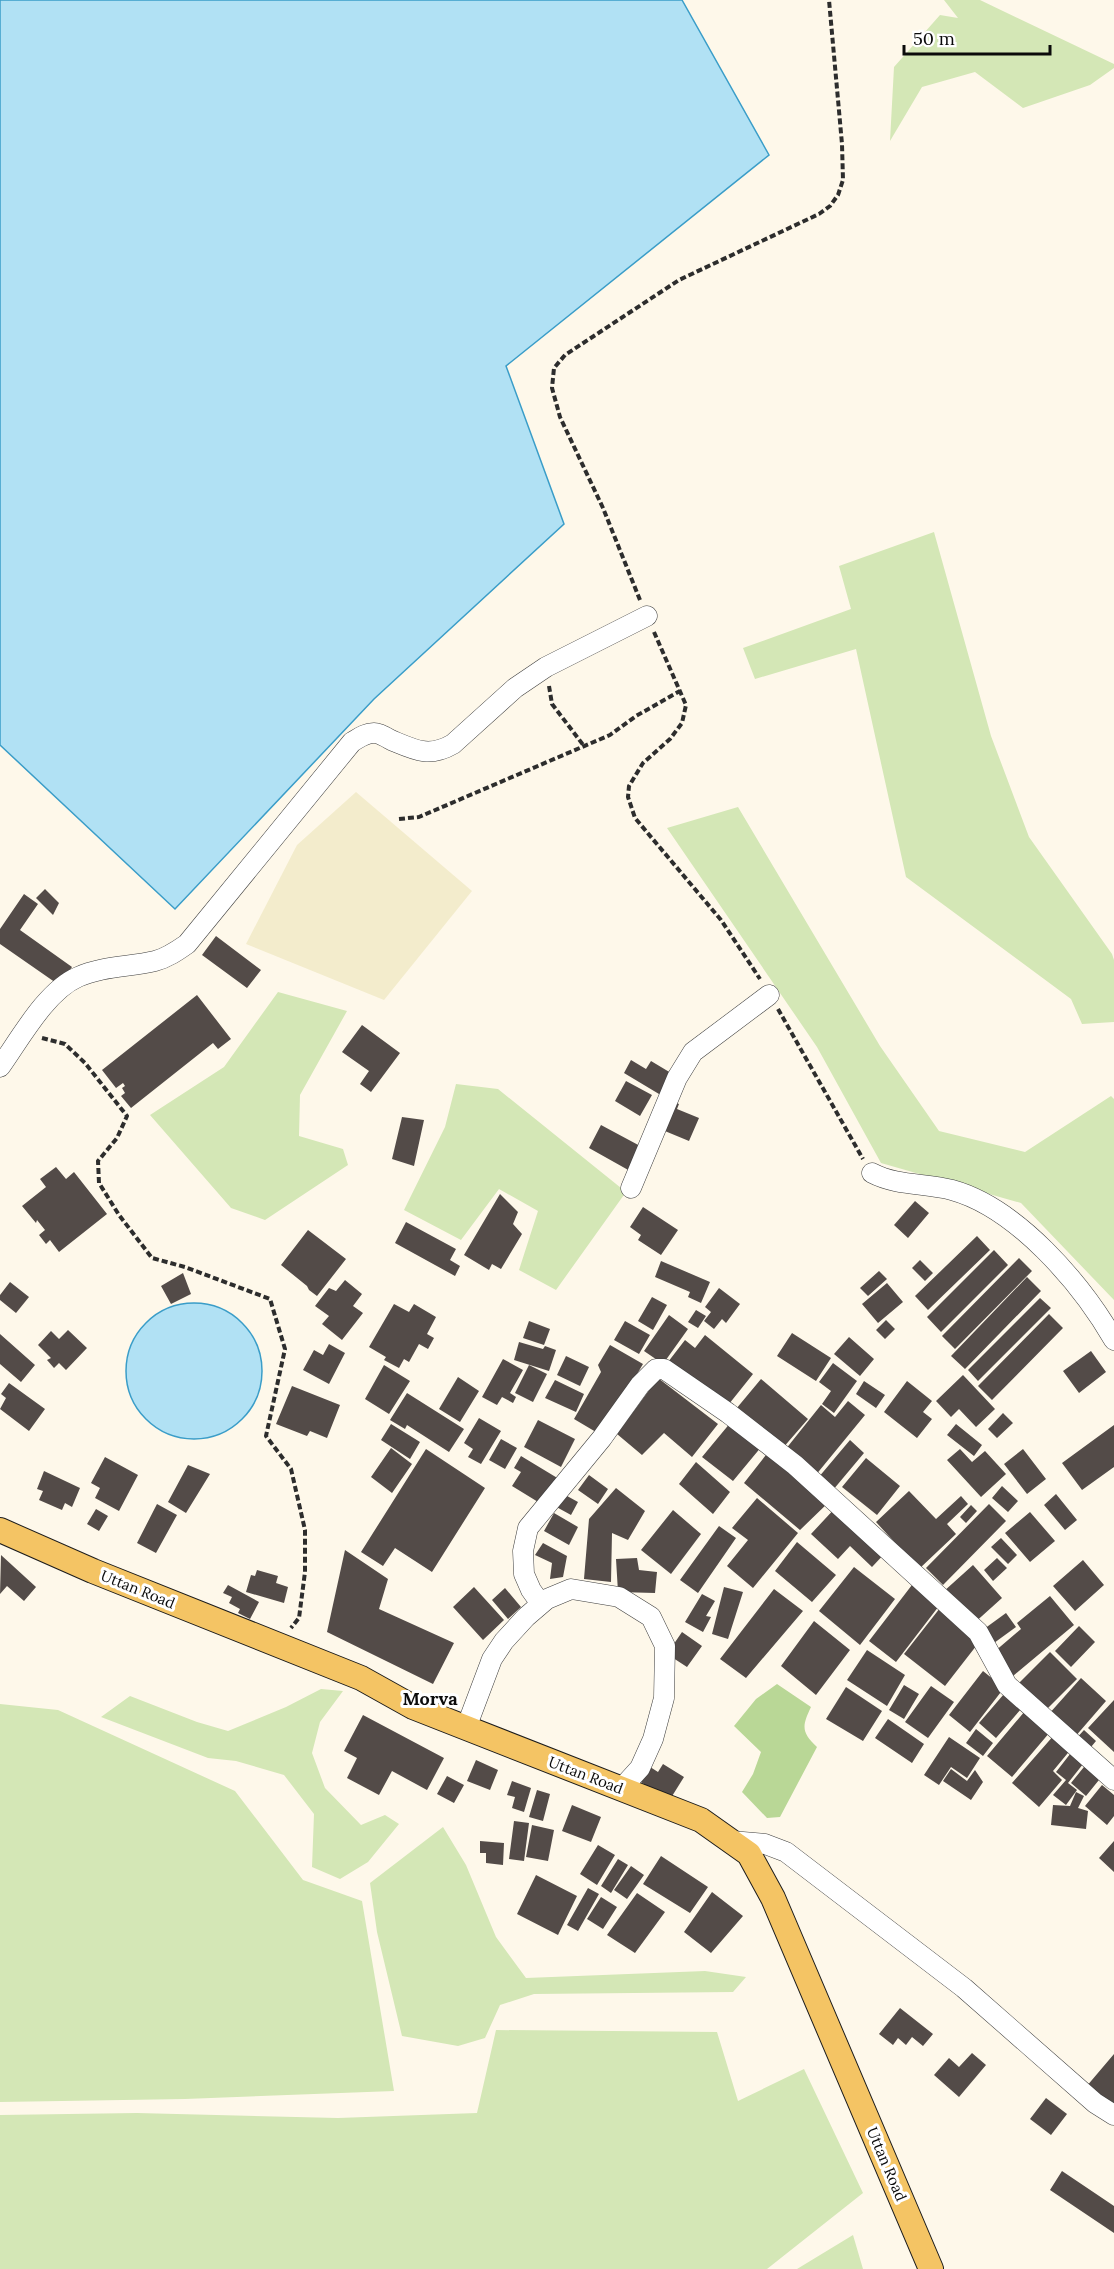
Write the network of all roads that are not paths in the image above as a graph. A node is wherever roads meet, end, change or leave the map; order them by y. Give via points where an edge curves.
1 (647, 616) road end
2 (769, 994) road end
3 (0, 1067) edge
4 (872, 1173) road end
5 (631, 1188) dead end
6 (1114, 1340) edge
7 (0, 1530) edge
8 (541, 1604) junction
9 (466, 1728) junction
10 (1114, 1780) edge
11 (621, 1789) junction
12 (731, 1841) junction
13 (1114, 2115) edge
14 (931, 2269) edge

1 - 3 street via 546,668 442,750 419,751 376,733 352,742 187,944 156,961 77,977 56,991
2 - 5 street via 693,1052 677,1078
4 - 6 street via 885,1179 952,1190 988,1204 1026,1231 1063,1270
7 - 9 main road, Uttan Road via 361,1678 413,1707
8 - 9 street via 504,1641 492,1659
8 - 10 street via 524,1574 528,1528 640,1386 656,1369 664,1369 795,1465 978,1632 1007,1685
8 - 11 street via 572,1589 619,1597 651,1617 665,1646 664,1698 653,1739 640,1768
9 - 11 main road, Uttan Road
11 - 12 main road, Uttan Road via 701,1820
12 - 13 street via 765,1844 786,1852 964,1988 1095,2103
12 - 14 main road, Uttan Road via 749,1854 773,1898

